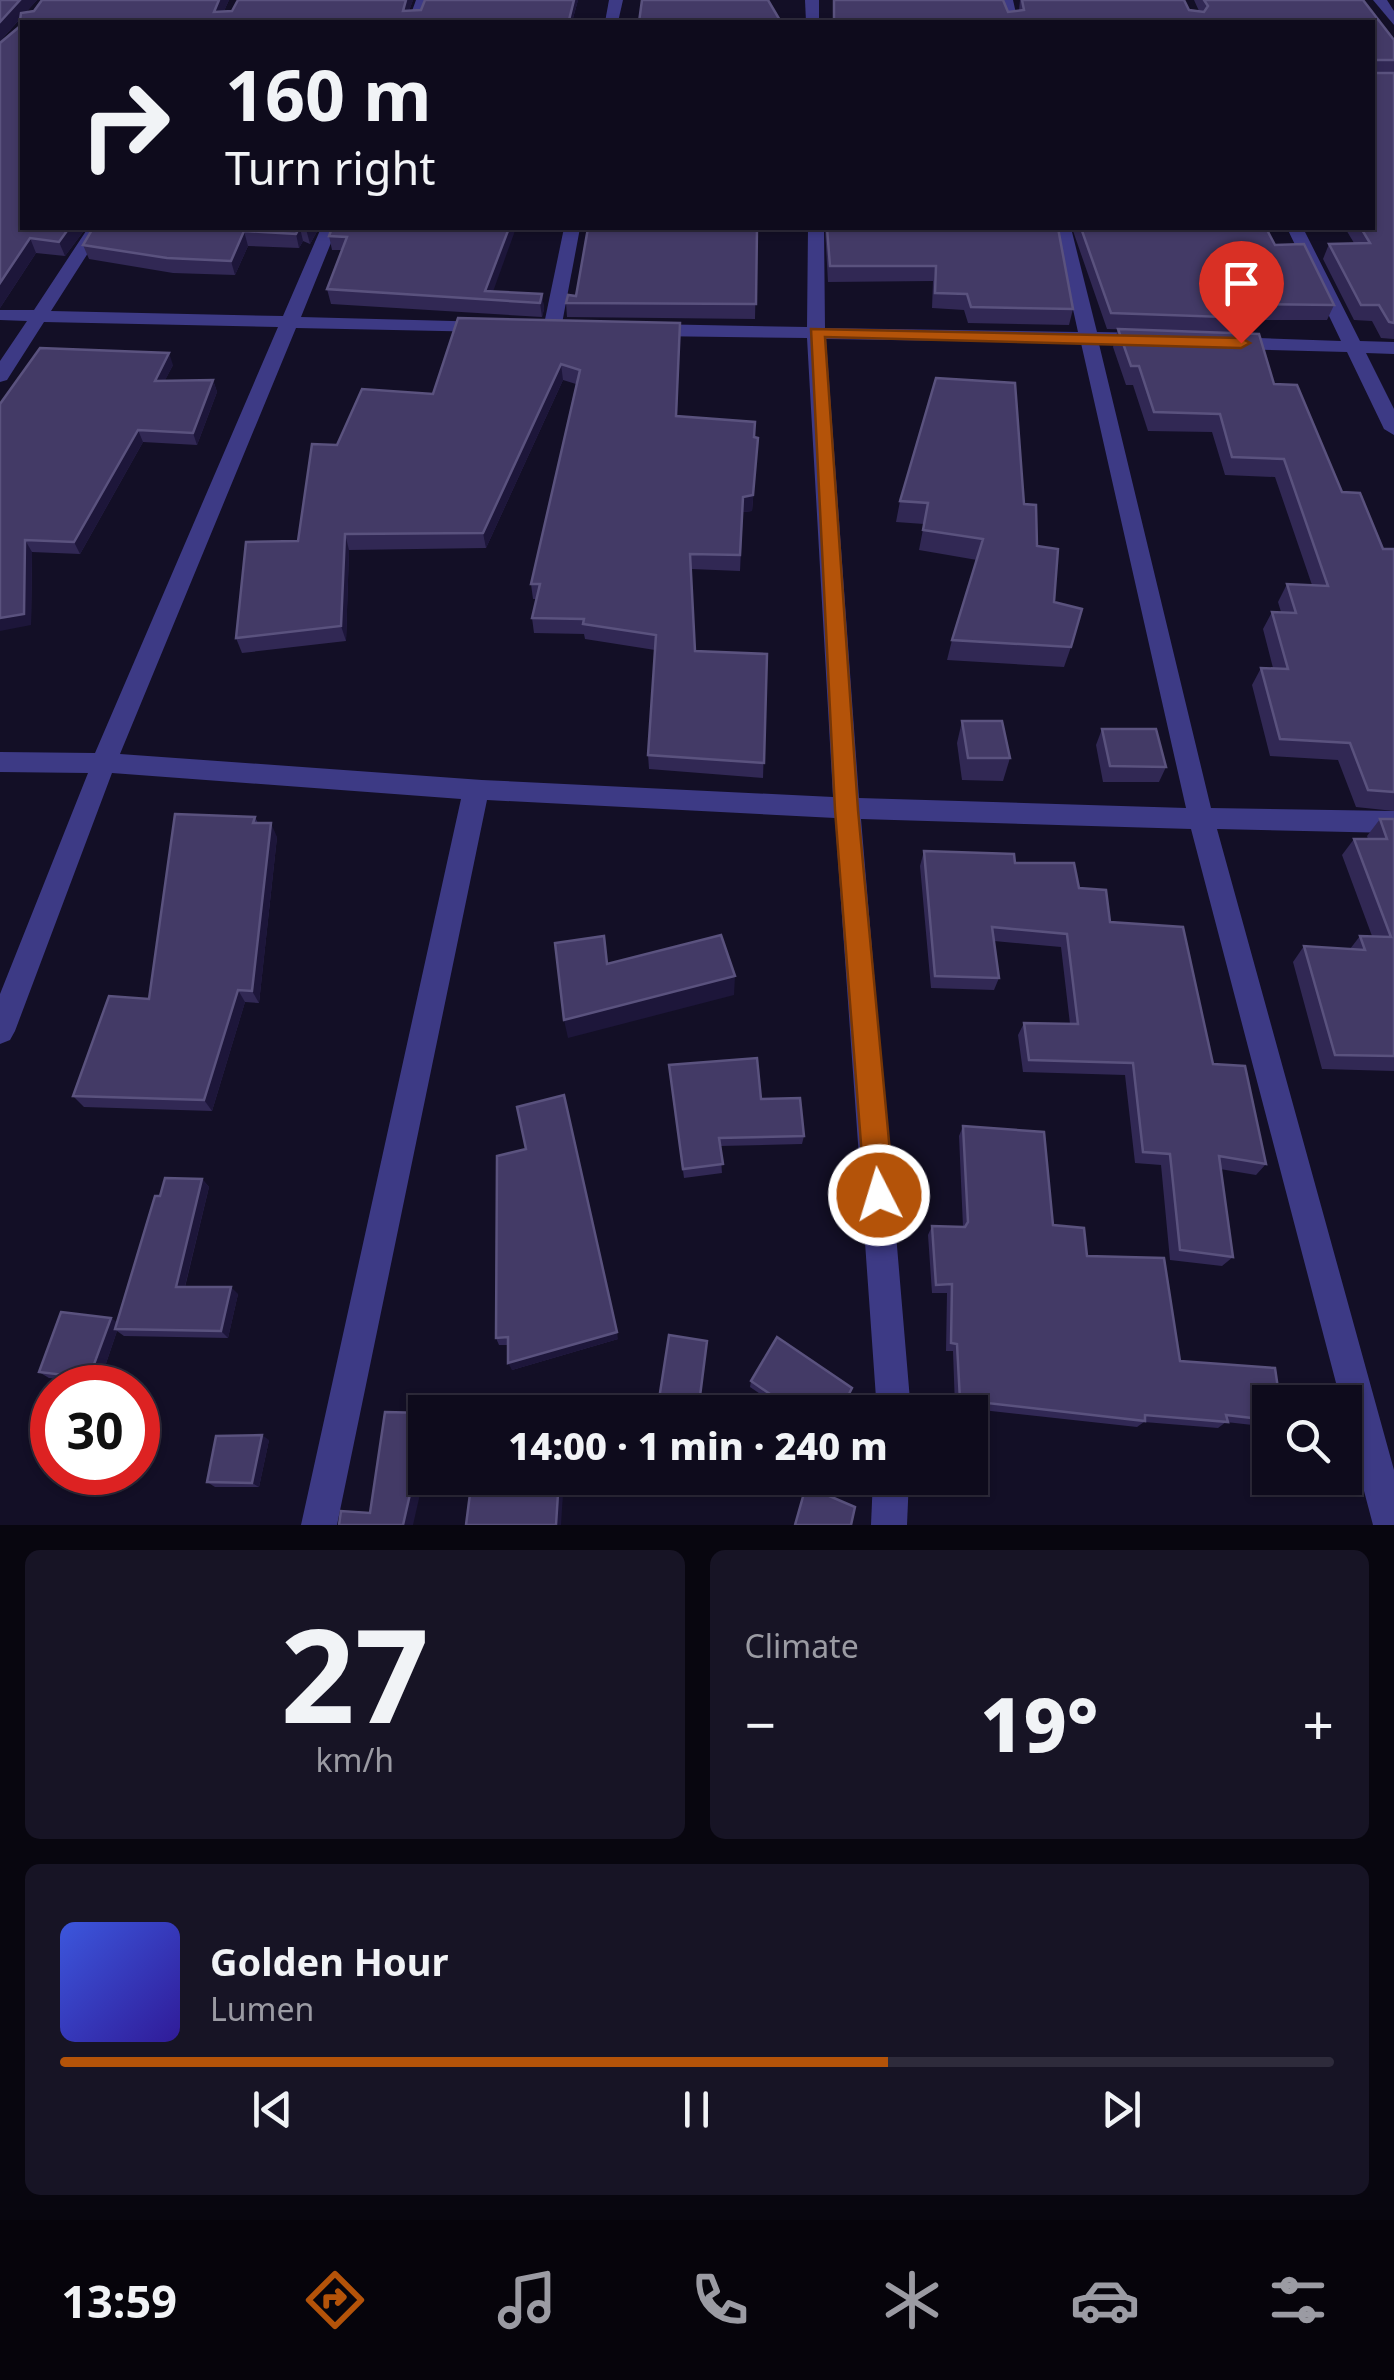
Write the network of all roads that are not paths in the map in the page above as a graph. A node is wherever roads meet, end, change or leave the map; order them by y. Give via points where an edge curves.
1 (1380, 0) edge
2 (1394, 21) edge
3 (95, 230) edge
4 (328, 230) edge
5 (571, 230) edge
6 (816, 230) edge
7 (1063, 230) edge
8 (1296, 230) edge
9 (0, 315) edge
10 (38, 316) junction
11 (290, 321) junction
12 (627, 330) edge
13 (816, 332) junction
14 (1090, 337) junction
15 (1166, 340) edge
16 (1204, 342) edge
17 (1354, 348) junction
18 (1394, 348) edge
19 (0, 376) edge
20 (1394, 429) edge
21 (106, 760) junction
22 (0, 762) edge
23 (476, 790) junction
24 (847, 810) junction
25 (1201, 819) junction
26 (1394, 822) edge
27 (0, 1031) edge
28 (893, 1395) edge
29 (890, 1495) edge
30 (319, 1525) edge
31 (889, 1525) edge
32 (1391, 1525) edge

1 - 2 street
3 - 10 street
4 - 11 street
5 - 11 street via 542,329
6 - 13 street
7 - 14 street
8 - 17 street
9 - 10 street
10 - 11 street
10 - 19 street
11 - 21 street
12 - 13 street
13 - 14 street
13 - 24 street
14 - 15 street
14 - 25 street
16 - 17 street
17 - 18 street
17 - 20 street
21 - 22 street
21 - 23 street
21 - 27 street
23 - 24 street
23 - 30 street
24 - 25 street
24 - 28 street
25 - 26 street
25 - 32 street
29 - 31 street

